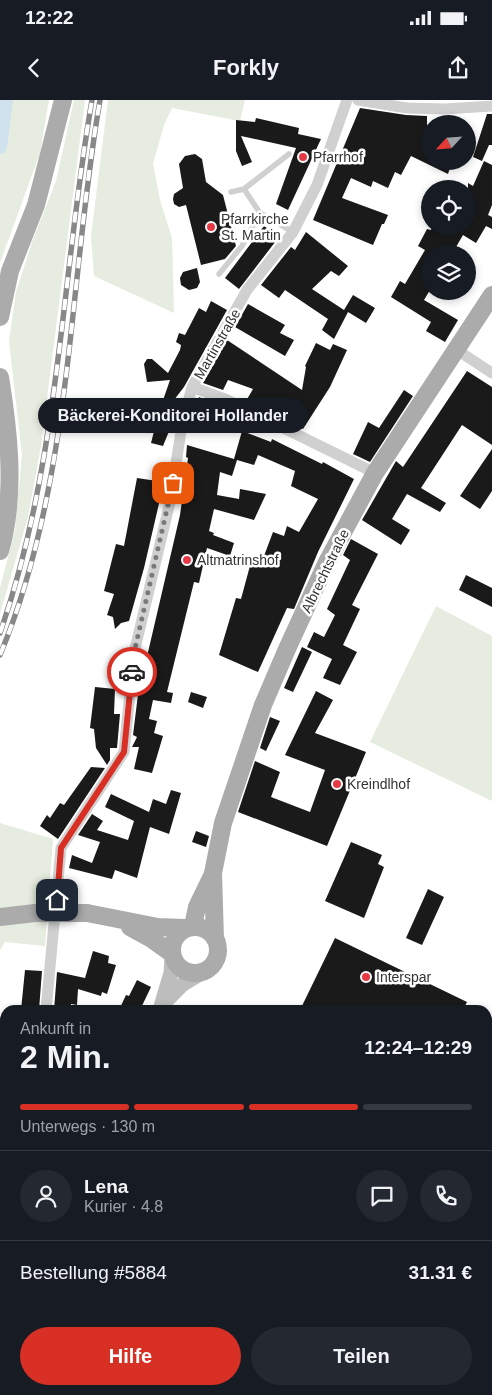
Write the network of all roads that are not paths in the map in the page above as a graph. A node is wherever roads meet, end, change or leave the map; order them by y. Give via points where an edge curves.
1 (63, 100) edge
2 (347, 100) edge
3 (358, 100) edge
4 (492, 106) edge
5 (289, 154) dead end
6 (244, 189) junction
7 (231, 192) dead end
8 (260, 213) junction
9 (293, 232) junction
10 (219, 274) dead end
11 (492, 295) edge
12 (0, 317) edge
13 (457, 350) junction
14 (492, 374) edge
15 (0, 377) edge
16 (192, 387) junction
17 (375, 473) junction
18 (0, 552) edge
19 (213, 873) junction
20 (0, 917) edge
21 (116, 920) junction
22 (189, 927) junction
23 (215, 939) junction
24 (172, 955) junction
25 (203, 972) junction
26 (46, 1005) edge
27 (163, 1005) edge
28 (164, 1005) edge

1 - 12 main road via 36,205 10,271
2 - 9 street, Martinstraße via 317,185
3 - 4 street via 407,108
5 - 6 lane
6 - 7 lane
6 - 8 lane
8 - 9 lane
8 - 10 lane via 242,246
9 - 16 street, Martinstraße via 247,290
11 - 13 main road, Albrechtstraße
13 - 14 street
13 - 17 main road, Albrechtstraße
15 - 18 main road via 10,484
16 - 17 street via 225,399
16 - 26 street, Martinstraße via 182,425 170,502 134,653 124,752 61,848
17 - 19 main road, Albrechtstraße via 327,562 263,705 223,823
19 - 22 main road, Albrechtstraße
19 - 23 main road, Albrechtstraße
20 - 21 main road, bridge via 88,913
21 - 22 main road via 158,927
21 - 24 main road via 150,938
22 - 23 main road via 206,930
22 - 24 main road via 176,937
23 - 25 main road via 216,960
24 - 25 main road via 185,971 193,974
24 - 27 main road
25 - 28 main road via 183,984

